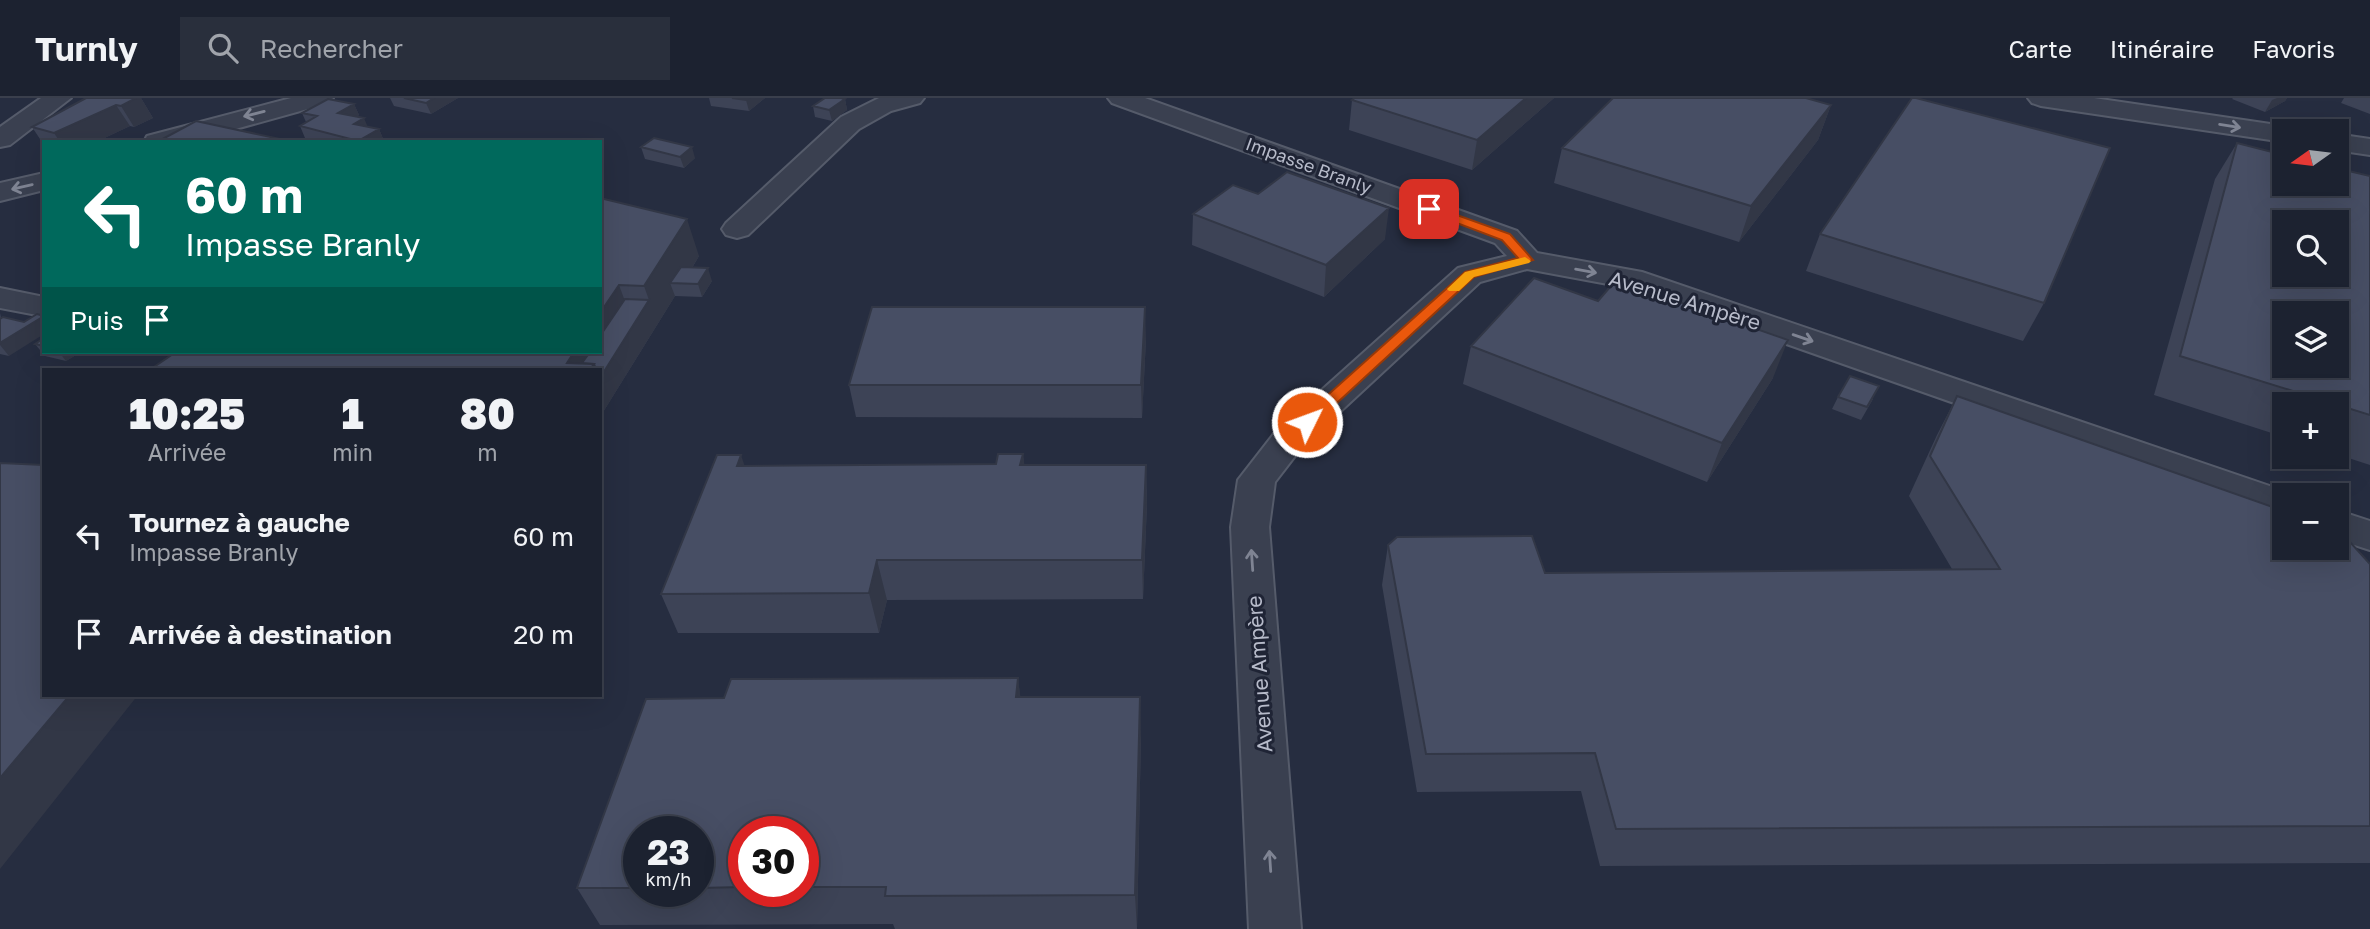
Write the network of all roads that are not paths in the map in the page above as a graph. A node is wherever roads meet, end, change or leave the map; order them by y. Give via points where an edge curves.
1 (58, 98) edge
2 (320, 98) edge
3 (911, 98) edge
4 (1121, 98) edge
5 (2041, 98) edge
6 (2192, 98) edge
7 (2173, 117) junction
8 (2272, 132) edge
9 (0, 139) edge
10 (164, 140) edge
11 (2349, 144) edge
12 (2370, 147) edge
13 (42, 182) edge
14 (0, 192) edge
15 (737, 229) dead end
16 (1527, 260) junction
17 (0, 298) edge
18 (37, 305) dead end
19 (2272, 501) edge
20 (2349, 529) edge
21 (2370, 536) edge
22 (1275, 929) edge

1 - 9 street
2 -> 10 street
3 - 15 street via 882,105 850,123
4 - 16 street, Impasse Branly via 1506,237
5 - 7 street
6 - 7 street
7 -> 8 street
11 - 12 street
13 -> 14 street
16 -> 19 street, Avenue Ampère via 1631,279
22 -> 16 street, Avenue Ampère via 1250,527 1257,480 1289,439 1469,275
17 - 18 street
20 - 21 street

